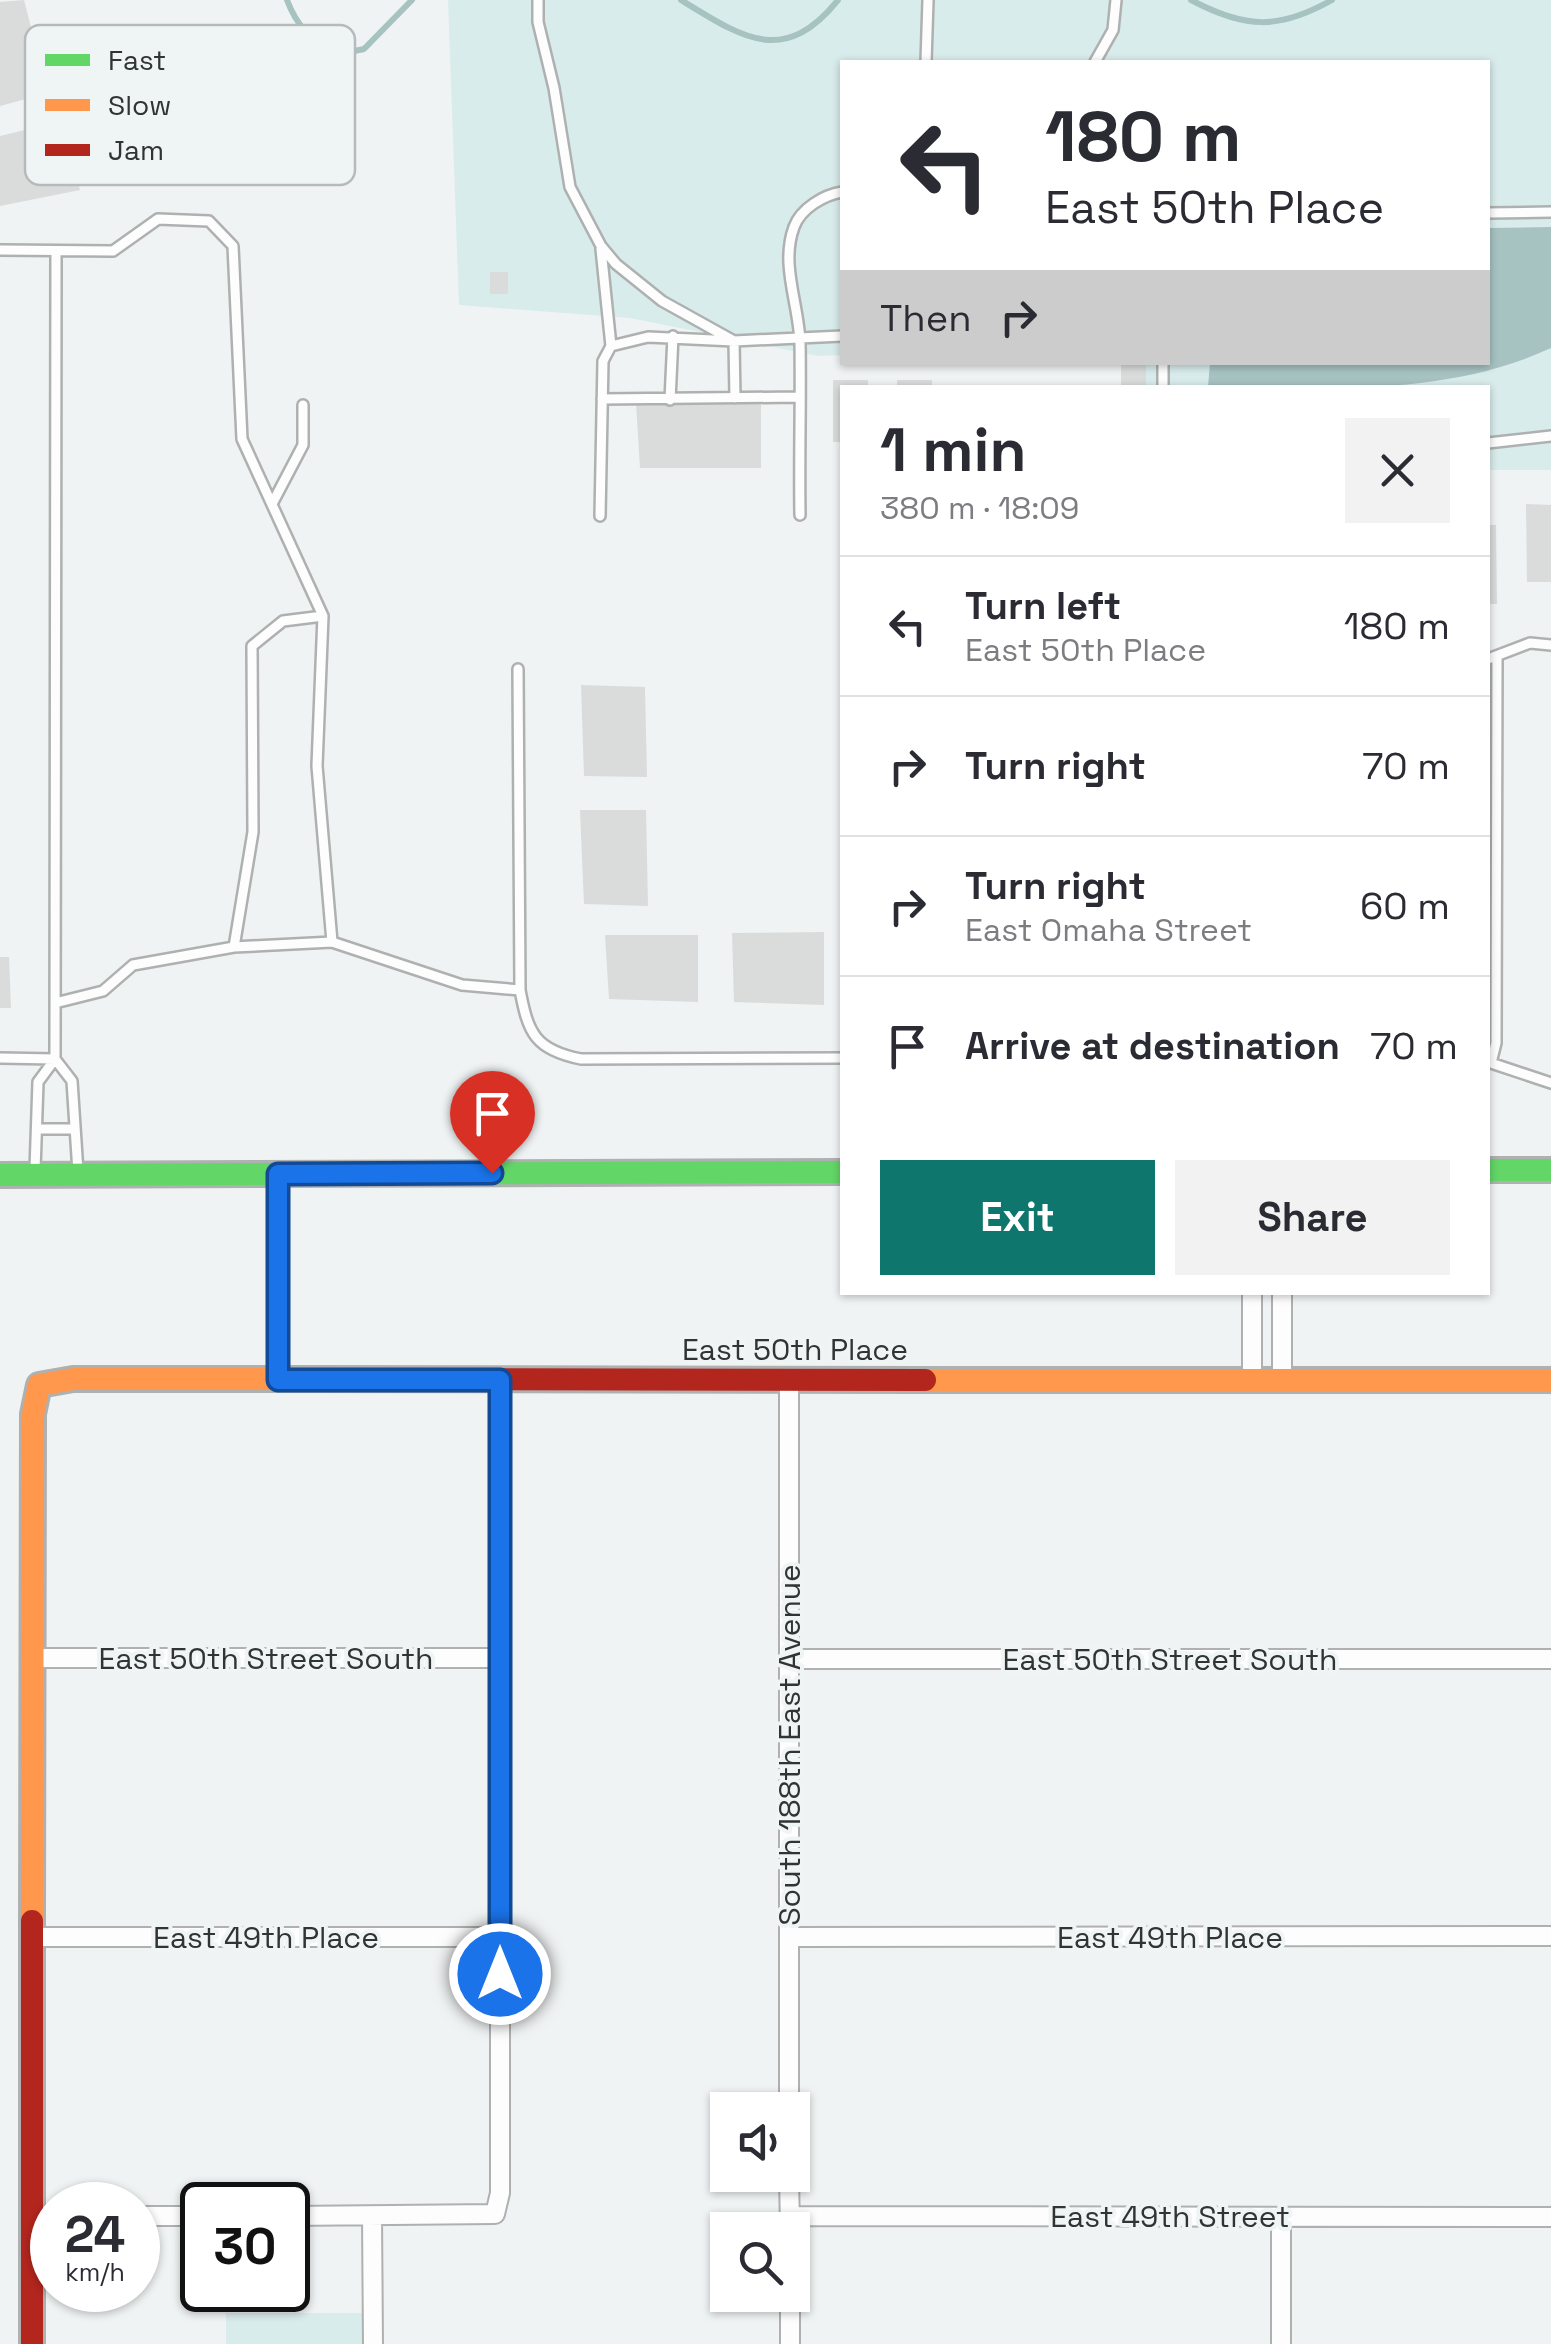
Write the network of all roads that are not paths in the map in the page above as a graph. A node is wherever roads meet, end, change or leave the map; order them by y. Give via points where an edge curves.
1 (538, 0) edge
2 (928, 0) edge
3 (1116, 0) edge
4 (926, 60) edge
5 (1096, 60) edge
6 (840, 193) edge
7 (1551, 212) edge
8 (1490, 213) edge
9 (601, 246) junction
10 (0, 250) edge
11 (56, 251) junction
12 (672, 336) junction
13 (840, 336) edge
14 (734, 341) junction
15 (800, 341) junction
16 (610, 346) junction
17 (799, 397) junction
18 (735, 398) junction
19 (602, 399) junction
20 (670, 400) junction
21 (303, 405) dead end
22 (1551, 436) edge
23 (1490, 443) edge
24 (272, 504) junction
25 (800, 515) dead end
26 (600, 516) dead end
27 (323, 616) junction
28 (1551, 645) edge
29 (1492, 658) edge
30 (518, 669) dead end
31 (332, 942) junction
32 (234, 947) junction
33 (520, 990) junction
34 (55, 1003) junction
35 (0, 1058) edge
36 (840, 1058) edge
37 (56, 1059) junction
38 (1490, 1059) edge
39 (1490, 1062) edge
40 (1551, 1083) edge
41 (37, 1128) junction
42 (73, 1129) junction
43 (1490, 1170) edge
44 (1551, 1170) edge
45 (840, 1172) edge
46 (278, 1174) junction
47 (0, 1175) edge
48 (34, 1175) junction
49 (78, 1175) junction
50 (1252, 1295) edge
51 (1282, 1295) edge
52 (1252, 1379) junction
53 (1282, 1379) junction
54 (278, 1380) junction
55 (500, 1380) junction
56 (790, 1380) junction
57 (1551, 1380) edge
58 (32, 1658) junction
59 (500, 1658) junction
60 (789, 1659) junction
61 (1551, 1659) edge
62 (1551, 1936) edge
63 (789, 1937) junction
64 (32, 1938) junction
65 (500, 1938) junction
66 (789, 2092) edge
67 (41, 2182) edge
68 (310, 2216) edge
69 (372, 2216) junction
70 (1281, 2217) junction
71 (1551, 2217) edge
72 (810, 2223) edge
73 (34, 2312) edge
74 (790, 2312) edge
75 (32, 2344) edge
76 (373, 2344) edge
77 (790, 2344) edge
78 (1281, 2344) edge

1 - 9 lane via 566,170
2 - 4 lane
3 - 5 lane via 1112,30
6 - 15 lane via 812,205 796,221 790,240
7 - 8 lane
9 - 14 lane via 646,290
9 - 16 lane
10 - 11 lane
11 - 24 lane via 113,251 158,219 209,220 233,246 242,439
11 - 34 lane
12 - 14 lane
12 - 16 lane
12 - 20 lane
13 - 15 lane
14 - 15 lane
14 - 18 lane
15 - 17 lane
16 - 19 lane
17 - 18 lane
17 - 25 lane
18 - 20 lane
19 - 20 lane
19 - 26 lane
21 - 24 lane via 303,445
22 - 23 lane
24 - 27 lane
27 - 31 lane via 317,766
27 - 32 lane via 283,620 252,646 253,832
28 - 29 lane via 1530,643
29 - 38 lane via 1496,1043
30 - 33 lane
31 - 32 lane
31 - 33 lane via 462,985
32 - 34 lane via 133,965 103,991
33 - 36 lane via 526,1023 556,1054
34 - 37 lane
35 - 37 lane
37 - 41 lane via 38,1082
37 - 42 lane via 72,1082
39 - 40 lane
41 - 42 lane
41 - 48 lane
42 - 49 lane
43 - 44 street
45 - 46 street
46 - 49 street
46 - 54 street
47 - 48 street
48 - 49 street
50 - 52 street
51 - 53 street
52 - 53 street, East 50th Place
52 - 56 street, East 50th Place
53 - 57 street, East 50th Place
54 - 55 street, East 50th Place
54 - 58 street, East 50th Place via 39,1385 33,1414
55 - 56 street, East 50th Place
55 - 59 street
56 - 60 street, South 188th East Avenue
58 - 59 street, East 50th Street South
58 - 64 street
59 - 65 street
60 - 61 street, East 50th Street South
60 - 63 street, South 188th East Avenue
62 - 63 street, East 49th Place
63 - 66 street, South 188th East Avenue
64 - 65 street, East 49th Place
64 - 67 street
65 - 69 street via 495,2214
68 - 69 street
69 - 76 street
70 - 71 street, East 49th Street
70 - 72 street, East 49th Street
70 - 78 street
73 - 75 street
74 - 77 street

